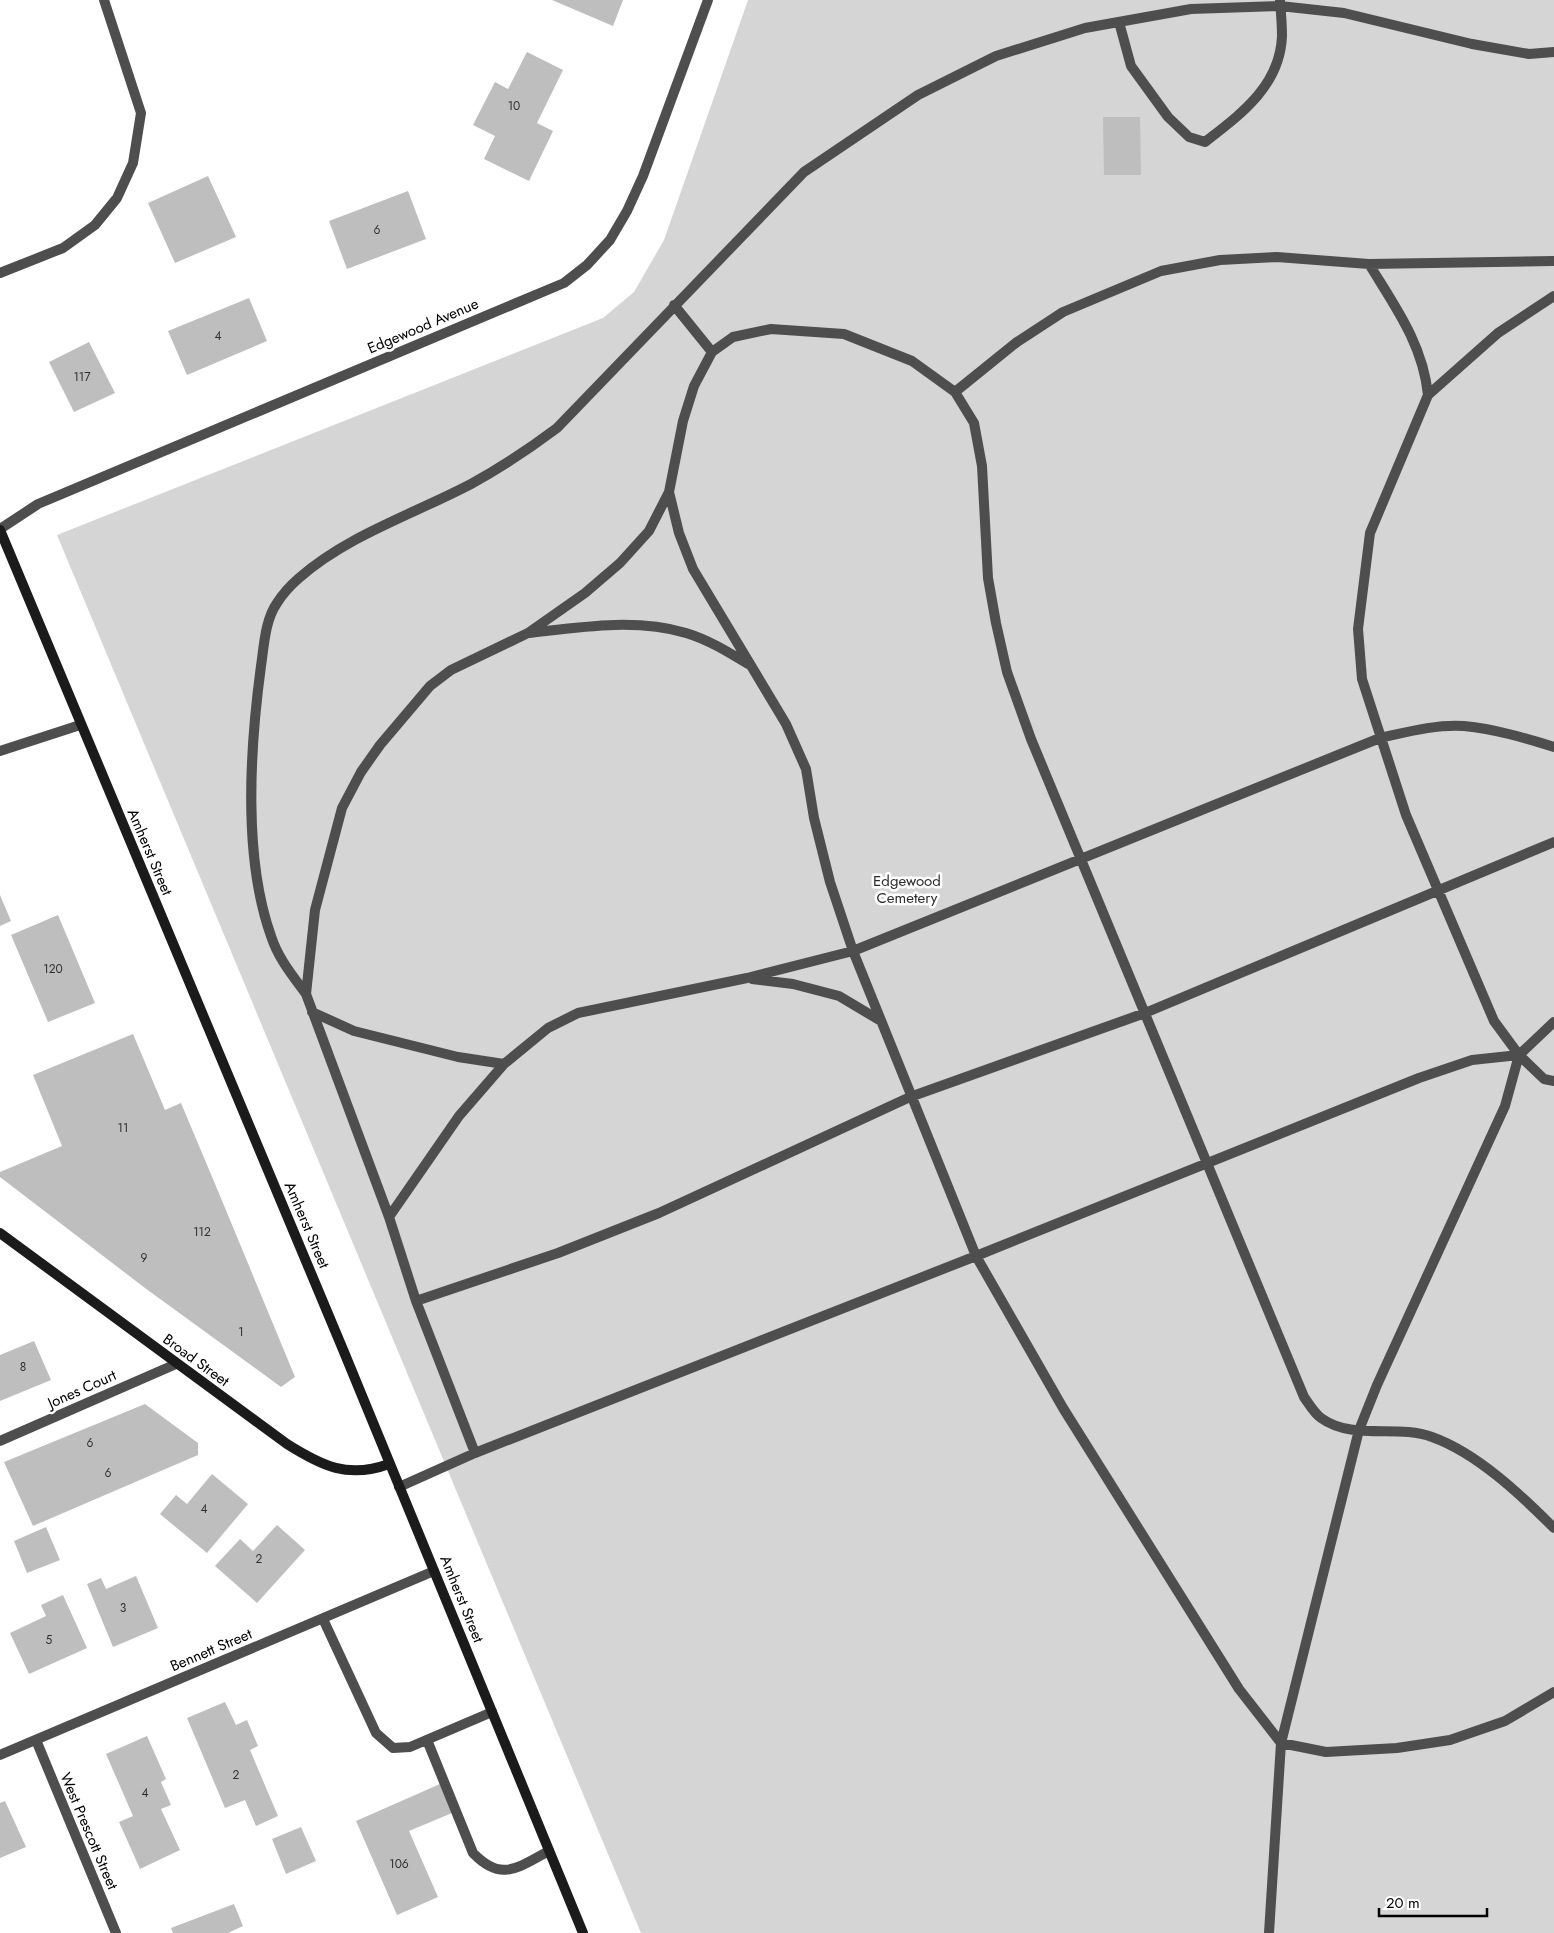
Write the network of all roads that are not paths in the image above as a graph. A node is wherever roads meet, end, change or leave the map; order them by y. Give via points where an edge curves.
1 (104, 0) edge
2 (708, 0) edge
3 (1280, 3) edge
4 (1119, 22) junction
5 (1554, 52) edge
6 (1554, 261) edge
7 (1369, 264) junction
8 (0, 273) edge
9 (1554, 296) edge
10 (674, 305) junction
11 (712, 352) junction
12 (955, 392) junction
13 (1428, 395) junction
14 (669, 492) junction
15 (0, 529) edge
16 (528, 633) junction
17 (750, 665) junction
18 (80, 724) junction
19 (1380, 738) junction
20 (1554, 747) edge
21 (0, 751) edge
22 (1554, 842) edge
23 (1080, 858) junction
24 (1437, 891) junction
25 (853, 951) junction
26 (746, 978) junction
27 (306, 994) junction
28 (312, 1012) junction
29 (1145, 1013) junction
30 (881, 1021) junction
31 (1554, 1022) edge
32 (1519, 1055) junction
33 (504, 1064) junction
34 (1554, 1081) edge
35 (910, 1097) junction
36 (1207, 1164) junction
37 (389, 1217) junction
38 (0, 1234) edge
39 (976, 1256) junction
40 (416, 1301) junction
41 (176, 1364) junction
42 (1359, 1430) junction
43 (0, 1441) edge
44 (475, 1453) junction
45 (389, 1464) junction
46 (399, 1487) junction
47 (1554, 1528) edge
48 (434, 1571) junction
49 (323, 1618) junction
50 (1554, 1692) edge
51 (492, 1712) junction
52 (36, 1740) junction
53 (427, 1740) junction
54 (1281, 1743) junction
55 (0, 1755) edge
56 (549, 1851) junction
57 (116, 1933) edge
58 (582, 1933) edge
59 (1269, 1933) edge

1 - 8 street via 141,113 133,164 117,198 95,225 63,248
2 - 15 street, Edgewood Avenue via 643,176 626,211 610,240 587,265 564,283 38,504
3 - 4 street via 1191,9
3 - 4 street via 1282,37 1266,87 1245,111 1205,142 1189,137 1168,117 1131,66
3 - 5 street via 1344,12 1472,44 1529,54
4 - 10 street via 1085,28 996,56 918,95 804,172
6 - 7 street
7 - 12 street via 1276,257 1220,260 1161,271 1063,312 1017,342
7 - 13 street via 1413,336 1426,376
9 - 13 street via 1498,333
10 - 11 street
10 - 27 street via 557,428 519,457 327,556 298,578 276,604 266,634 255,720 252,801 256,878 270,936 284,965
11 - 12 street via 732,337 771,329 844,334 912,361
11 - 14 street via 694,386
12 - 23 street via 974,424 982,466 988,578 1007,672
13 - 19 street via 1370,533 1358,629 1362,679
14 - 16 street via 649,531 620,563 585,593
14 - 17 street via 679,534 693,569
15 - 18 main road, Amherst Street
16 - 17 street via 605,624 650,627 685,633 718,646
16 - 27 street via 451,670 430,686 385,738 361,772 342,808 317,902
17 - 25 street via 786,724 806,769 830,882
18 - 21 street
18 - 45 main road, Amherst Street
19 - 20 street via 1414,730 1463,726 1518,736
19 - 23 street
19 - 24 street via 1406,815
22 - 24 street
23 - 25 street
23 - 29 street
24 - 29 street
24 - 32 street via 1494,1022
25 - 26 street
25 - 30 street
26 - 30 street via 793,984 839,996
26 - 33 street via 578,1013 548,1028
27 - 28 street
28 - 33 street via 354,1031 458,1057
28 - 37 street
29 - 35 street
29 - 36 street
30 - 35 street
31 - 32 street
32 - 34 street via 1544,1079
32 - 36 street via 1472,1060 1436,1072
32 - 42 street via 1504,1106
33 - 37 street via 459,1116
35 - 39 street
35 - 40 street via 659,1213 558,1253
36 - 39 street
36 - 42 street via 1304,1397 1320,1417 1338,1427
37 - 40 street
38 - 41 main road, Broad Street
39 - 44 street
39 - 54 street via 1063,1408 1218,1656
40 - 44 street
41 - 43 street, Jones Court
41 - 45 main road, Broad Street via 310,1459 341,1470 358,1471
42 - 47 street via 1399,1430 1431,1436 1459,1448
42 - 54 street
44 - 46 street
45 - 46 main road, Amherst Street
46 - 48 main road, Amherst Street
48 - 49 street, Bennett Street
48 - 51 main road, Amherst Street
49 - 52 street, Bennett Street
49 - 53 street via 376,1733 393,1748 410,1747
50 - 54 street via 1505,1721 1450,1740 1397,1748 1326,1752
51 - 53 street
51 - 56 main road, Amherst Street
52 - 55 street, Bennett Street
52 - 57 street, West Prescott Street
53 - 56 street via 473,1853 482,1862 496,1871 510,1871
54 - 59 street
56 - 58 main road, Amherst Street

